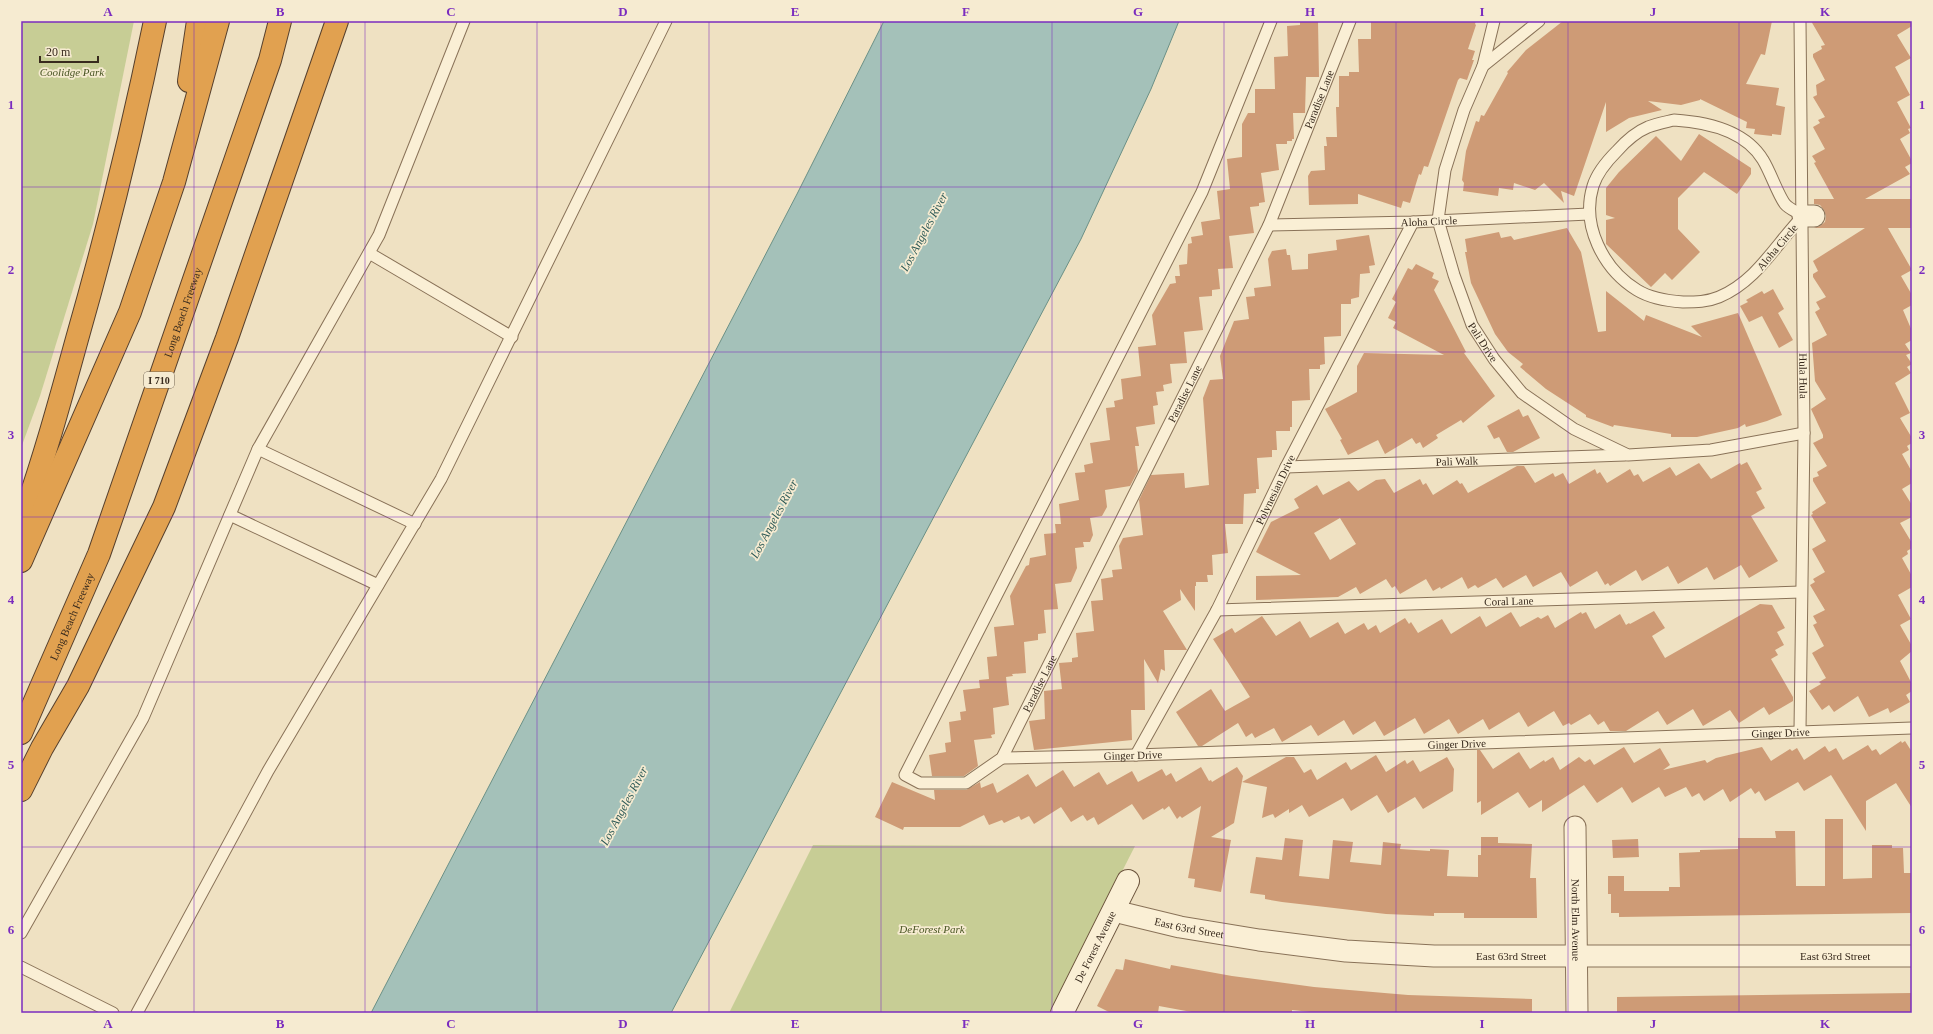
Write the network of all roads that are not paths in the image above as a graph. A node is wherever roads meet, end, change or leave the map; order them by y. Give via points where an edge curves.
1 (155, 21) edge
2 (198, 21) edge
3 (218, 21) edge
4 (280, 21) edge
5 (328, 21) edge
6 (337, 21) edge
7 (464, 21) edge
8 (666, 21) edge
9 (1270, 21) edge
10 (1350, 21) edge
11 (1494, 21) edge
12 (1540, 21) edge
13 (1800, 21) edge
14 (1483, 66) junction
15 (306, 108) junction
16 (174, 182) junction
17 (1589, 214) junction
18 (1808, 216) junction
19 (1438, 220) junction
20 (1413, 222) junction
21 (1269, 225) junction
22 (369, 253) junction
23 (512, 337) junction
24 (1804, 433) junction
25 (258, 449) junction
26 (1628, 455) junction
27 (1286, 467) junction
28 (230, 515) junction
29 (21, 524) edge
30 (415, 524) junction
31 (21, 561) edge
32 (378, 585) junction
33 (1801, 592) junction
34 (1217, 610) junction
35 (1912, 728) edge
36 (1800, 730) junction
37 (21, 733) edge
38 (1136, 755) junction
39 (1002, 758) junction
40 (21, 790) edge
41 (1575, 828) dead end
42 (1128, 881) dead end
43 (1114, 911) junction
44 (21, 933) edge
45 (1575, 955) junction
46 (1912, 956) edge
47 (21, 968) edge
48 (113, 1013) edge
49 (137, 1013) edge
50 (1062, 1013) edge
51 (1577, 1013) edge

1 - 29 highway via 143,81 96,271 42,464
2 - 16 highway
3 - 16 highway
4 - 37 highway, Long Beach Freeway / I 710 via 270,60 99,554
5 - 15 highway
6 - 15 highway
7 - 22 lane via 379,235
8 - 23 lane
9 - 39 lane via 1202,192 905,775 920,783 966,783
10 - 21 lane, Paradise Lane
11 - 14 lane
12 - 14 lane, Pali Drive
13 - 18 lane, Hula Hula
14 - 19 lane, Pali Drive via 1464,110 1445,170
15 - 40 highway via 227,338 164,507 78,686
16 - 31 highway via 130,312
17 - 18 lane, Aloha Circle via 1593,234 1613,270 1637,290 1667,301 1701,302 1719,296 1760,268 1773,249
17 - 18 lane, Aloha Circle via 1593,185 1608,160 1626,141 1648,127 1674,120 1700,122 1724,129 1747,142 1762,158 1785,204
17 - 19 lane, Aloha Circle
18 - 24 lane, Hula Hula
19 - 20 lane, Aloha Circle
19 - 26 lane, Pali Drive via 1472,325 1494,359 1522,394 1574,429
20 - 21 lane, Aloha Circle
20 - 27 lane, Polynesian Drive
21 - 39 lane, Paradise Lane
22 - 23 lane
22 - 25 lane
23 - 30 lane via 441,479
24 - 26 lane, Pali Drive via 1711,450
24 - 33 lane, Hula Hula
25 - 28 lane
25 - 30 lane
26 - 27 lane, Pali Walk
27 - 34 lane, Polynesian Drive
28 - 32 lane
28 - 44 lane via 143,718
30 - 32 lane
32 - 49 lane via 268,771
33 - 34 lane, Coral Lane
33 - 36 lane, Hula Hula
34 - 38 lane, Polynesian Drive
35 - 36 lane, Ginger Drive
36 - 38 lane, Ginger Drive
38 - 39 lane, Ginger Drive
41 - 45 street, North Elm Avenue
42 - 43 street, De Forest Avenue
43 - 45 street, East 63rd Street via 1188,928 1346,951 1434,956
43 - 50 street, De Forest Avenue
45 - 46 street, East 63rd Street
45 - 51 street, North Elm Avenue
47 - 48 lane

